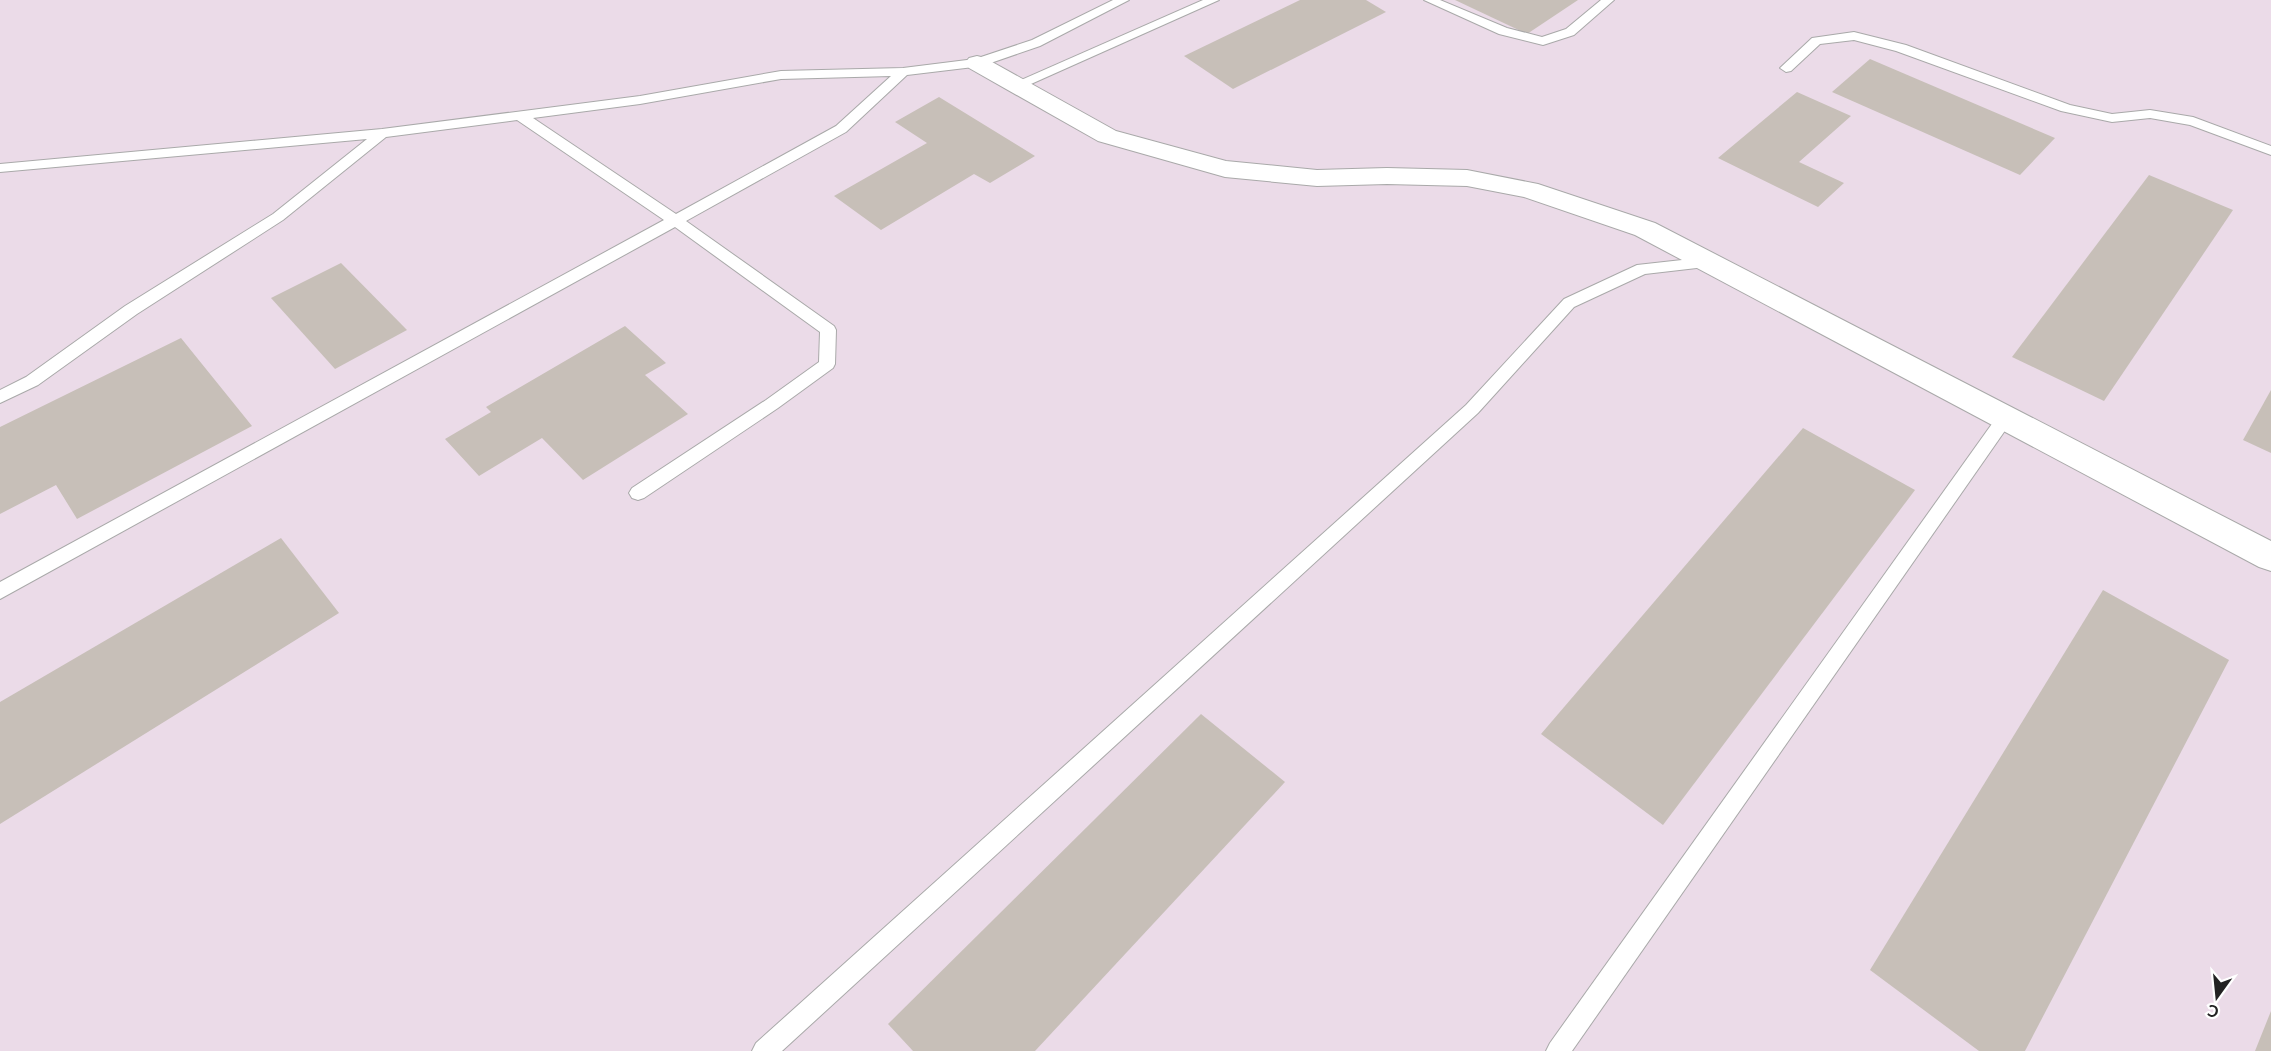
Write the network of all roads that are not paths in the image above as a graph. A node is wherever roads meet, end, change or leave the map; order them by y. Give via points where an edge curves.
1 (1123, 0) edge
2 (1213, 0) edge
3 (1430, 0) edge
4 (1608, 0) edge
5 (977, 63) junction
6 (1786, 68) dead end
7 (903, 72) junction
8 (1017, 85) junction
9 (518, 114) junction
10 (382, 133) junction
11 (2271, 151) edge
12 (0, 168) edge
13 (675, 220) junction
14 (1708, 262) junction
15 (0, 397) edge
16 (2005, 418) junction
17 (638, 493) dead end
18 (2271, 557) edge
19 (0, 591) edge
20 (764, 1051) edge
21 (1558, 1051) edge

1 - 5 lane via 1036,43
2 - 8 lane
3 - 4 lane via 1503,31 1543,41 1570,32
5 - 7 lane
5 - 8 street
6 - 11 lane via 1816,41 1854,36 1901,48 2066,108 2112,118 2150,114 2193,121
7 - 9 lane via 781,75 640,99
7 - 13 lane via 841,129
8 - 14 street via 1107,136 1225,169 1317,178 1467,178 1529,190 1645,229
9 - 10 lane
9 - 13 lane
10 - 12 lane
10 - 15 lane via 278,217 131,310 32,381
13 - 17 lane via 828,330 827,364
13 - 19 lane
14 - 16 street
14 - 20 lane via 1642,269 1569,303 1472,409
16 - 18 street
16 - 21 lane

